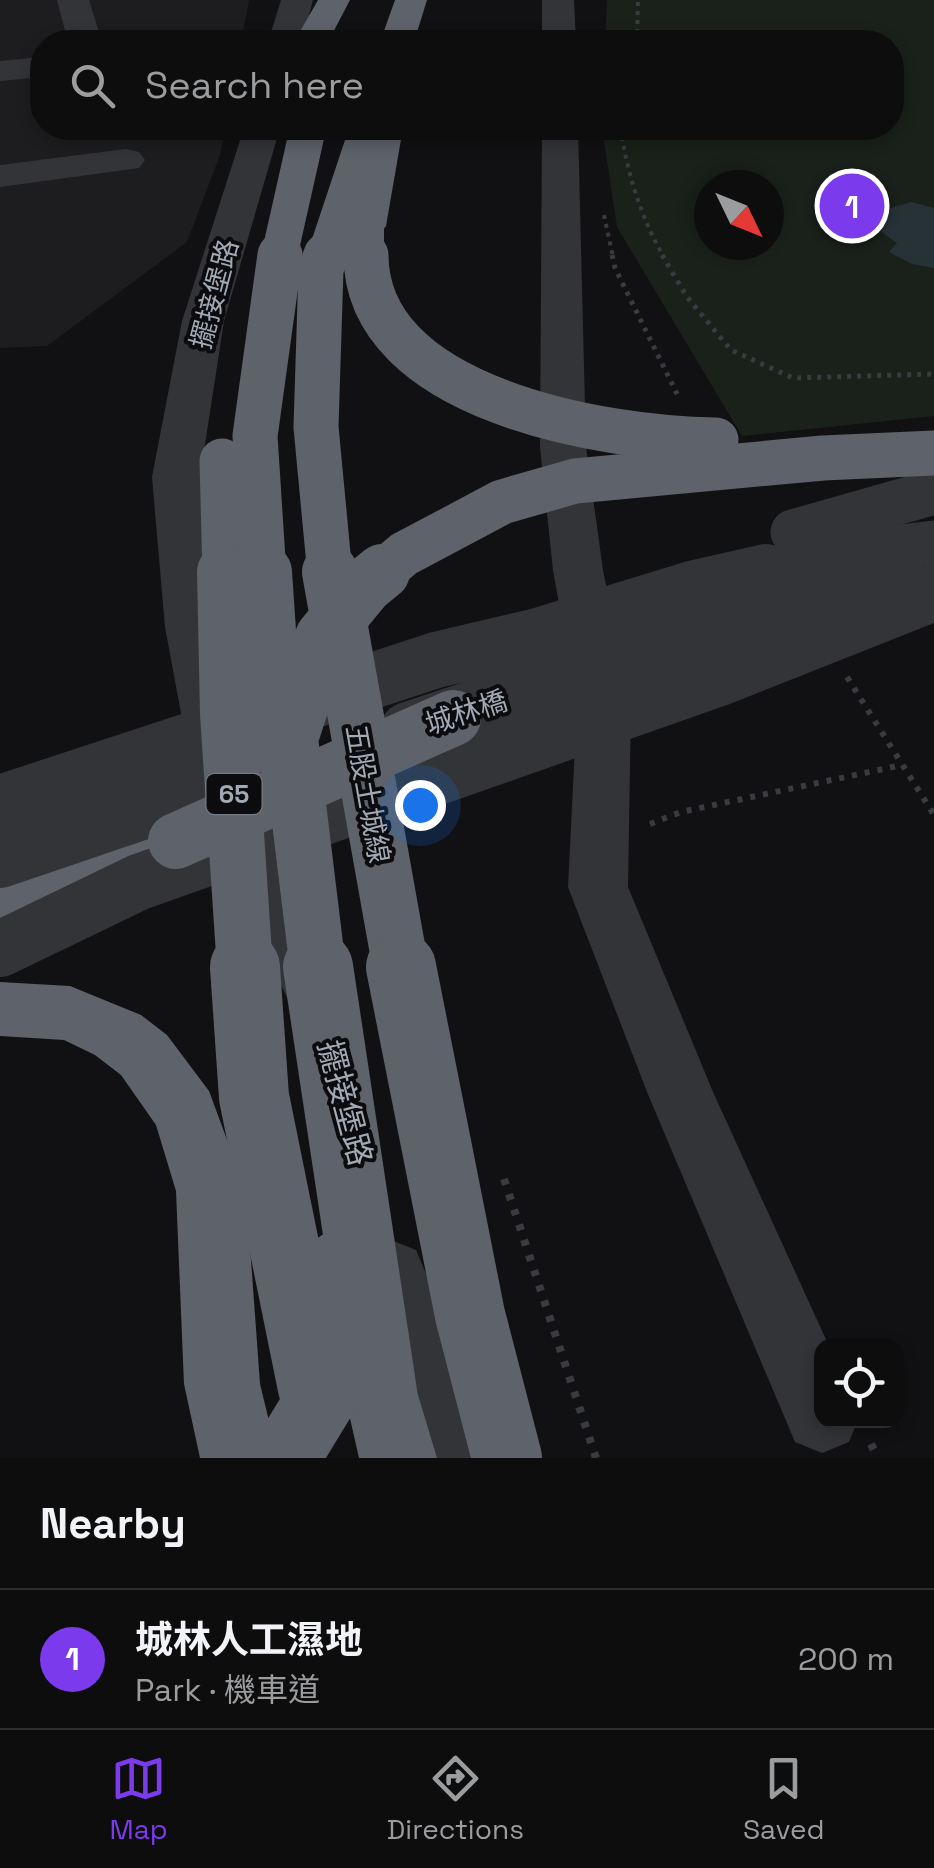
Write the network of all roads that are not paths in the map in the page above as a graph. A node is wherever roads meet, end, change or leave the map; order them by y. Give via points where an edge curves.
1 (73, 0) edge
2 (296, 0) edge
3 (338, 0) edge
4 (558, 0) edge
5 (410, 2) edge
6 (81, 30) edge
7 (288, 30) edge
8 (319, 30) edge
9 (332, 30) edge
10 (402, 30) edge
11 (559, 30) edge
12 (30, 68) edge
13 (0, 72) edge
14 (258, 140) edge
15 (270, 140) edge
16 (305, 140) edge
17 (364, 140) edge
18 (383, 140) edge
19 (560, 140) edge
20 (126, 160) dead end
21 (0, 176) edge
22 (934, 430) edge
23 (934, 453) edge
24 (934, 492) edge
25 (934, 543) edge
26 (934, 577) edge
27 (934, 593) edge
28 (436, 660) junction
29 (453, 718) junction
30 (218, 760) junction
31 (0, 803) edge
32 (176, 841) junction
33 (0, 860) edge
34 (0, 902) edge
35 (0, 922) edge
36 (0, 949) edge
37 (0, 1008) edge
38 (814, 1397) edge
39 (827, 1428) edge
40 (239, 1458) edge
41 (285, 1458) edge
42 (328, 1458) edge
43 (377, 1458) edge
44 (398, 1458) edge
45 (436, 1458) edge
46 (507, 1458) edge
47 (840, 1458) edge

1 - 6 street
2 - 7 street
3 - 8 highway
3 - 9 highway
4 - 11 street
5 - 10 highway
12 - 13 street
14 - 30 street, 擺接堡路 via 202,321 176,477 191,627
15 - 42 highway, 65, bridge via 236,292 222,466 228,714 254,1097
16 - 41 highway, bridge via 279,259 255,436 286,904 341,1259 333,1379
17 - 46 highway, 五股土城線, bridge via 322,269 316,427 331,584 470,1315
18 - 22 highway, bridge via 366,226 369,291 394,332 439,369 508,406 602,432 709,440
19 - 38 street via 562,447 604,706 598,887
20 - 21 street
23 - 44 highway, bridge via 575,481 502,502 404,554 364,586 323,637 290,739 308,900 382,1392
24 - 28 street, bridge via 522,610
25 - 28 street, 城林橋, bridge via 859,552 695,588
26 - 29 street, 城林橋, bridge via 910,576 784,604
27 - 36 street, bridge via 722,677 139,882
28 - 31 street, 城林橋, bridge
29 - 32 highway, bridge
29 - 33 street, 城林橋, bridge via 252,773
30 - 43 street, 擺接堡路 via 247,1006
30 - 45 street, 擺接堡路 via 314,992
32 - 34 highway
32 - 35 highway
37 - 40 highway via 70,1014 118,1034 144,1055 184,1112 211,1191 222,1384
39 - 47 street

